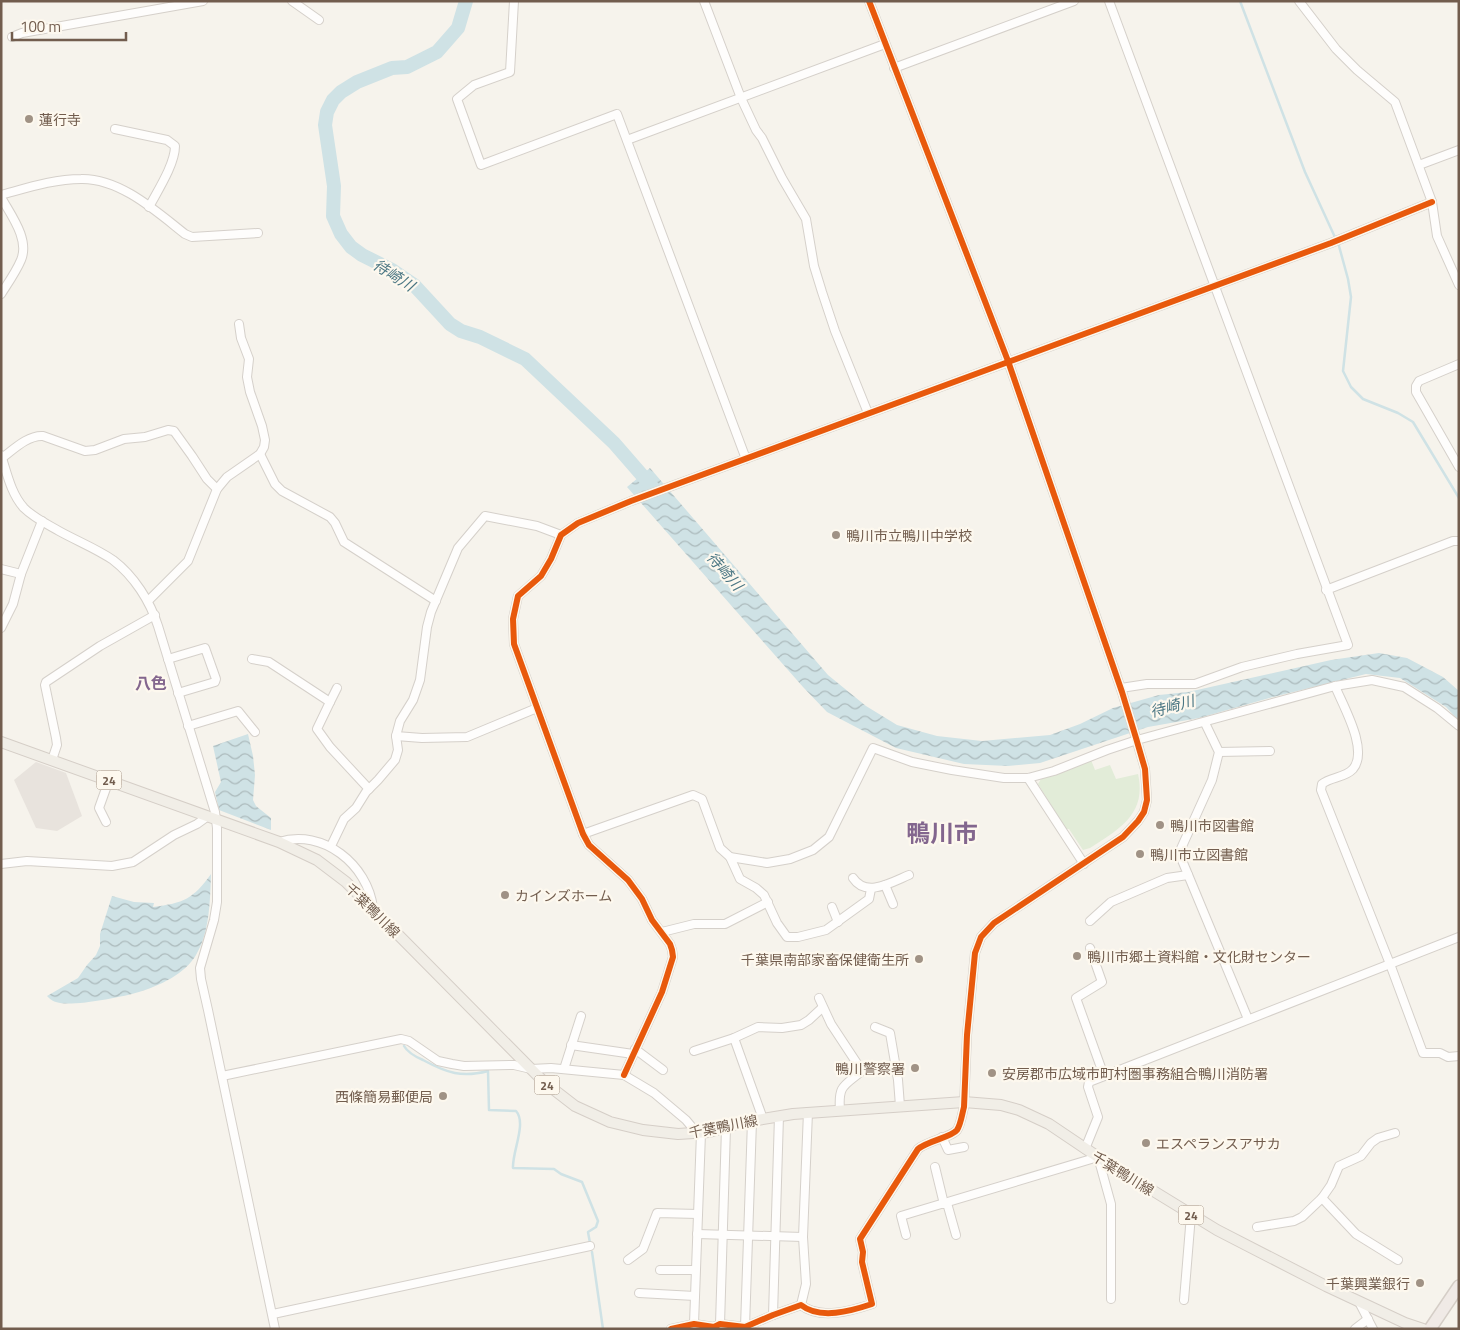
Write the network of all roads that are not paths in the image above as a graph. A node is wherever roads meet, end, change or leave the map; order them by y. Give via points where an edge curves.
1 (203, 1) edge
2 (292, 1) edge
3 (514, 1) edge
4 (704, 1) edge
5 (869, 1) edge
6 (1074, 1) edge
7 (1109, 1) edge
8 (1299, 1) edge
9 (319, 20) dead end
10 (12, 37) dead end
11 (885, 44) junction
12 (894, 68) junction
13 (741, 98) junction
14 (114, 129) dead end
15 (628, 140) junction
16 (1459, 150) edge
17 (1419, 165) junction
18 (1, 196) edge
19 (1432, 202) junction
20 (149, 207) junction
21 (258, 234) dead end
22 (1459, 285) edge
23 (1215, 286) junction
24 (1, 294) edge
25 (239, 324) dead end
26 (1008, 361) junction
27 (1459, 364) edge
28 (868, 413) junction
29 (260, 454) junction
30 (2, 457) edge
31 (746, 459) junction
32 (1459, 467) edge
33 (217, 489) junction
34 (42, 521) junction
35 (562, 535) junction
36 (1459, 541) edge
37 (1, 569) edge
38 (21, 574) junction
39 (1326, 590) junction
40 (148, 601) junction
41 (436, 601) junction
42 (155, 615) junction
43 (1, 628) edge
44 (168, 659) junction
45 (252, 659) dead end
46 (1335, 686) junction
47 (336, 688) dead end
48 (1122, 690) junction
49 (178, 693) junction
50 (330, 702) junction
51 (537, 708) junction
52 (1205, 723) junction
53 (188, 726) junction
54 (1459, 726) edge
55 (255, 732) dead end
56 (396, 736) junction
57 (1137, 739) junction
58 (1, 742) edge
59 (1219, 752) junction
60 (1270, 752) dead end
61 (52, 760) junction
62 (1028, 778) junction
63 (109, 780) junction
64 (369, 789) junction
65 (212, 818) junction
66 (106, 822) dead end
67 (583, 834) junction
68 (279, 842) junction
69 (331, 846) junction
70 (730, 857) junction
71 (1, 864) edge
72 (1084, 864) junction
73 (1188, 875) junction
74 (909, 876) dead end
75 (853, 878) dead end
76 (885, 884) junction
77 (871, 889) junction
78 (768, 902) junction
79 (893, 904) dead end
80 (832, 907) dead end
81 (372, 908) junction
82 (1090, 921) dead end
83 (838, 922) junction
84 (662, 932) junction
85 (1459, 937) edge
86 (1090, 948) dead end
87 (1390, 964) junction
88 (819, 998) dead end
89 (822, 1008) junction
90 (581, 1016) dead end
91 (1248, 1019) junction
92 (875, 1027) dead end
93 (734, 1038) junction
94 (571, 1045) junction
95 (694, 1051) dead end
96 (634, 1052) junction
97 (1459, 1056) edge
98 (531, 1069) junction
99 (564, 1069) junction
100 (663, 1070) dead end
101 (624, 1075) junction
102 (222, 1076) junction
103 (1104, 1076) junction
104 (964, 1102) junction
105 (900, 1106) junction
106 (840, 1110) junction
107 (808, 1112) junction
108 (778, 1116) junction
109 (764, 1118) junction
110 (752, 1121) junction
111 (726, 1128) junction
112 (697, 1133) junction
113 (1395, 1133) dead end
114 (942, 1137) junction
115 (964, 1146) dead end
116 (1085, 1148) junction
117 (1098, 1157) junction
118 (935, 1167) dead end
119 (1322, 1198) junction
120 (946, 1203) junction
121 (698, 1214) junction
122 (1191, 1215) junction
123 (1257, 1228) dead end
124 (697, 1234) junction
125 (723, 1234) junction
126 (906, 1235) dead end
127 (956, 1235) dead end
128 (748, 1236) junction
129 (775, 1236) junction
130 (803, 1237) junction
131 (590, 1246) dead end
132 (628, 1260) dead end
133 (1398, 1260) dead end
134 (660, 1270) dead end
135 (696, 1270) junction
136 (1459, 1286) edge
137 (639, 1293) dead end
138 (695, 1296) junction
139 (1111, 1299) dead end
140 (1184, 1300) dead end
141 (1359, 1302) junction
142 (801, 1305) junction
143 (274, 1314) junction
144 (772, 1314) junction
145 (1368, 1319) junction
146 (694, 1324) junction
147 (720, 1324) junction
148 (745, 1327) junction
149 (275, 1329) edge
150 (673, 1329) edge
151 (1355, 1329) edge
152 (1373, 1329) edge
153 (1423, 1329) edge
154 (1430, 1329) edge

1 - 10 street via 22,32
2 - 9 street
3 - 15 street via 510,72 474,85 457,99 481,165 617,114
4 - 13 street
5 - 11 street
6 - 12 street
7 - 23 street
8 - 17 street via 1336,49 1396,102
11 - 12 street
11 - 13 street
12 - 26 street
13 - 15 street
13 - 28 street via 806,219 822,292
14 - 20 street via 167,140 175,146 163,181
15 - 31 street
16 - 17 street
17 - 19 street
18 - 20 street via 48,184 87,179 117,186
18 - 24 street via 24,247 21,260
19 - 22 street via 1437,236
19 - 23 street
20 - 21 street via 192,237
23 - 26 street
23 - 39 street
25 - 29 street via 249,360 247,377 250,392 265,440
26 - 28 street
26 - 48 street
27 - 32 street via 1419,381 1416,392
28 - 31 street
29 - 33 street via 227,477
29 - 41 street via 282,491 330,517 344,542
30 - 33 street via 37,436 85,451 168,430 174,431 206,479
30 - 34 street via 20,502
31 - 35 street via 631,501 578,523
33 - 40 street via 188,561
34 - 38 street
34 - 40 street via 114,561
35 - 41 street via 537,526 485,516 458,548
35 - 51 street via 541,576 518,596 513,619 514,644
36 - 39 street
37 - 38 street
38 - 43 street via 13,604
39 - 48 street via 1348,645 1242,667 1195,684 1146,684
40 - 42 street
41 - 56 street via 426,627 420,680
42 - 44 street
42 - 61 street via 46,682 56,745
44 - 49 street
44 - 49 street via 205,648 216,679
45 - 50 street via 269,662
46 - 52 street
46 - 54 street via 1372,680 1404,687 1438,708
46 - 87 street via 1357,738 1358,751 1353,769 1326,781 1321,790
47 - 50 street
48 - 57 street
49 - 53 street
50 - 64 street via 317,729
51 - 56 street via 466,737
51 - 67 street
52 - 57 street
52 - 59 street
53 - 55 street via 238,711
53 - 65 street
56 - 64 street via 398,750 395,760
57 - 62 street
57 - 72 street via 1147,784 1144,812 1124,837
58 - 61 main road, 千葉鴨川線 / 24
59 - 60 street
59 - 73 street via 1212,780 1180,848 1180,857
61 - 63 main road, 千葉鴨川線 / 24
62 - 70 street via 1004,778 952,770 912,762 874,748 835,826 821,844 807,853 780,862
62 - 72 street
63 - 65 main road, 千葉鴨川線 / 24
63 - 66 street via 99,808
64 - 69 street via 344,819
65 - 68 main road, 千葉鴨川線 / 24
65 - 71 street via 174,835 132,862 112,866 27,861
65 - 102 street via 217,902 200,968
67 - 70 street via 693,795 702,799 720,848
67 - 84 street via 590,845 628,880
68 - 69 street via 294,838
68 - 81 main road, 千葉鴨川線 / 24 via 324,865
69 - 81 street via 347,858 363,879 370,893
70 - 78 street via 740,879 761,892
72 - 104 street via 994,923 978,943 972,982
73 - 82 street via 1167,878 1111,902
73 - 91 street
74 - 76 street
75 - 77 street via 858,884
76 - 77 street
76 - 79 street
77 - 83 street via 868,898
78 - 83 street via 787,937 826,930
78 - 84 street via 725,924 694,924
80 - 83 street
81 - 98 main road, 千葉鴨川線 / 24
84 - 96 street via 673,957 662,992
85 - 87 street
86 - 103 street via 1102,982 1076,998
87 - 91 street
87 - 97 street via 1423,1053
88 - 89 street
89 - 93 street via 801,1025 758,1027
89 - 106 street via 862,1071 842,1088
90 - 94 street
91 - 103 street
92 - 105 street via 890,1033
93 - 95 street
93 - 109 street
94 - 96 street
94 - 99 street
96 - 100 street
96 - 101 street
98 - 99 street
98 - 102 street via 514,1065 445,1063 401,1039
98 - 112 main road, 千葉鴨川線 / 24 via 558,1094 600,1118 643,1130 669,1134
99 - 101 street
101 - 112 street via 654,1093
102 - 143 street
103 - 116 street via 1089,1082 1098,1117
104 - 105 main road, 千葉鴨川線 / 24
104 - 114 street via 957,1131
104 - 116 main road, 千葉鴨川線 / 24 via 1019,1110 1049,1124
105 - 106 main road, 千葉鴨川線 / 24
106 - 107 main road, 千葉鴨川線 / 24
107 - 108 main road, 千葉鴨川線 / 24
107 - 130 street
108 - 109 main road, 千葉鴨川線 / 24
108 - 129 street
109 - 110 main road, 千葉鴨川線 / 24
110 - 111 main road, 千葉鴨川線 / 24
110 - 128 street
111 - 112 main road, 千葉鴨川線 / 24
111 - 125 street
112 - 121 street
113 - 119 street via 1378,1138 1361,1156 1339,1166
114 - 115 street via 948,1150
114 - 142 street via 918,1149 860,1239 872,1304 842,1313 808,1309
116 - 117 main road, 千葉鴨川線 / 24
117 - 120 street
117 - 122 main road, 千葉鴨川線 / 24
117 - 139 street via 1111,1204
118 - 120 street
119 - 123 street via 1302,1217
119 - 133 street via 1356,1234
120 - 126 street via 901,1216
120 - 127 street
121 - 124 street
121 - 132 street via 657,1213 643,1249
122 - 140 street
122 - 141 main road, 千葉鴨川線 / 24
124 - 125 street
124 - 135 street
125 - 128 street
125 - 147 street
128 - 129 street
128 - 148 street
129 - 130 street
129 - 144 street
130 - 142 street via 806,1284
131 - 143 street
134 - 135 street
135 - 138 street
136 - 154 highway
137 - 138 street
138 - 146 street
141 - 145 street
141 - 153 main road, 千葉鴨川線 / 24
142 - 144 street
143 - 149 street
144 - 148 street
145 - 151 street
145 - 152 street
146 - 147 street via 714,1327
146 - 150 street
147 - 148 street

